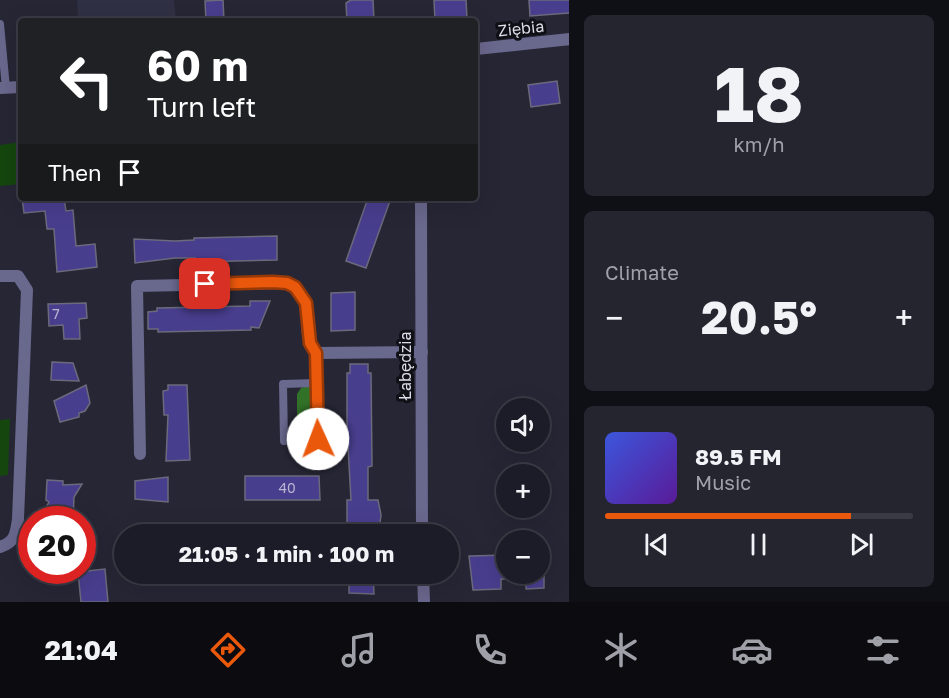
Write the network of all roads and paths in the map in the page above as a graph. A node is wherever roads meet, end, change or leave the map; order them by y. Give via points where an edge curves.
1 (0, 24) edge
2 (569, 39) edge
3 (478, 49) edge
4 (18, 87) edge
5 (3, 88) edge
6 (421, 201) edge
7 (0, 276) edge
8 (422, 351) junction
9 (316, 353) junction
10 (316, 384) junction
11 (140, 454) dead end
12 (422, 524) edge
13 (0, 547) edge
14 (423, 584) edge
15 (424, 602) edge

1 - 5 lane
2 - 3 street, Ziębia
4 - 5 street
6 - 8 street, Łabędzia
7 - 13 street via 18,276 27,290 18,519 16,535 10,544
8 - 9 street
8 - 12 street, Łabędzia
9 - 10 lane
9 - 11 street via 310,343 306,303 287,283 137,286
10 - 10 lane via 283,384 284,441 318,439
14 - 15 street

